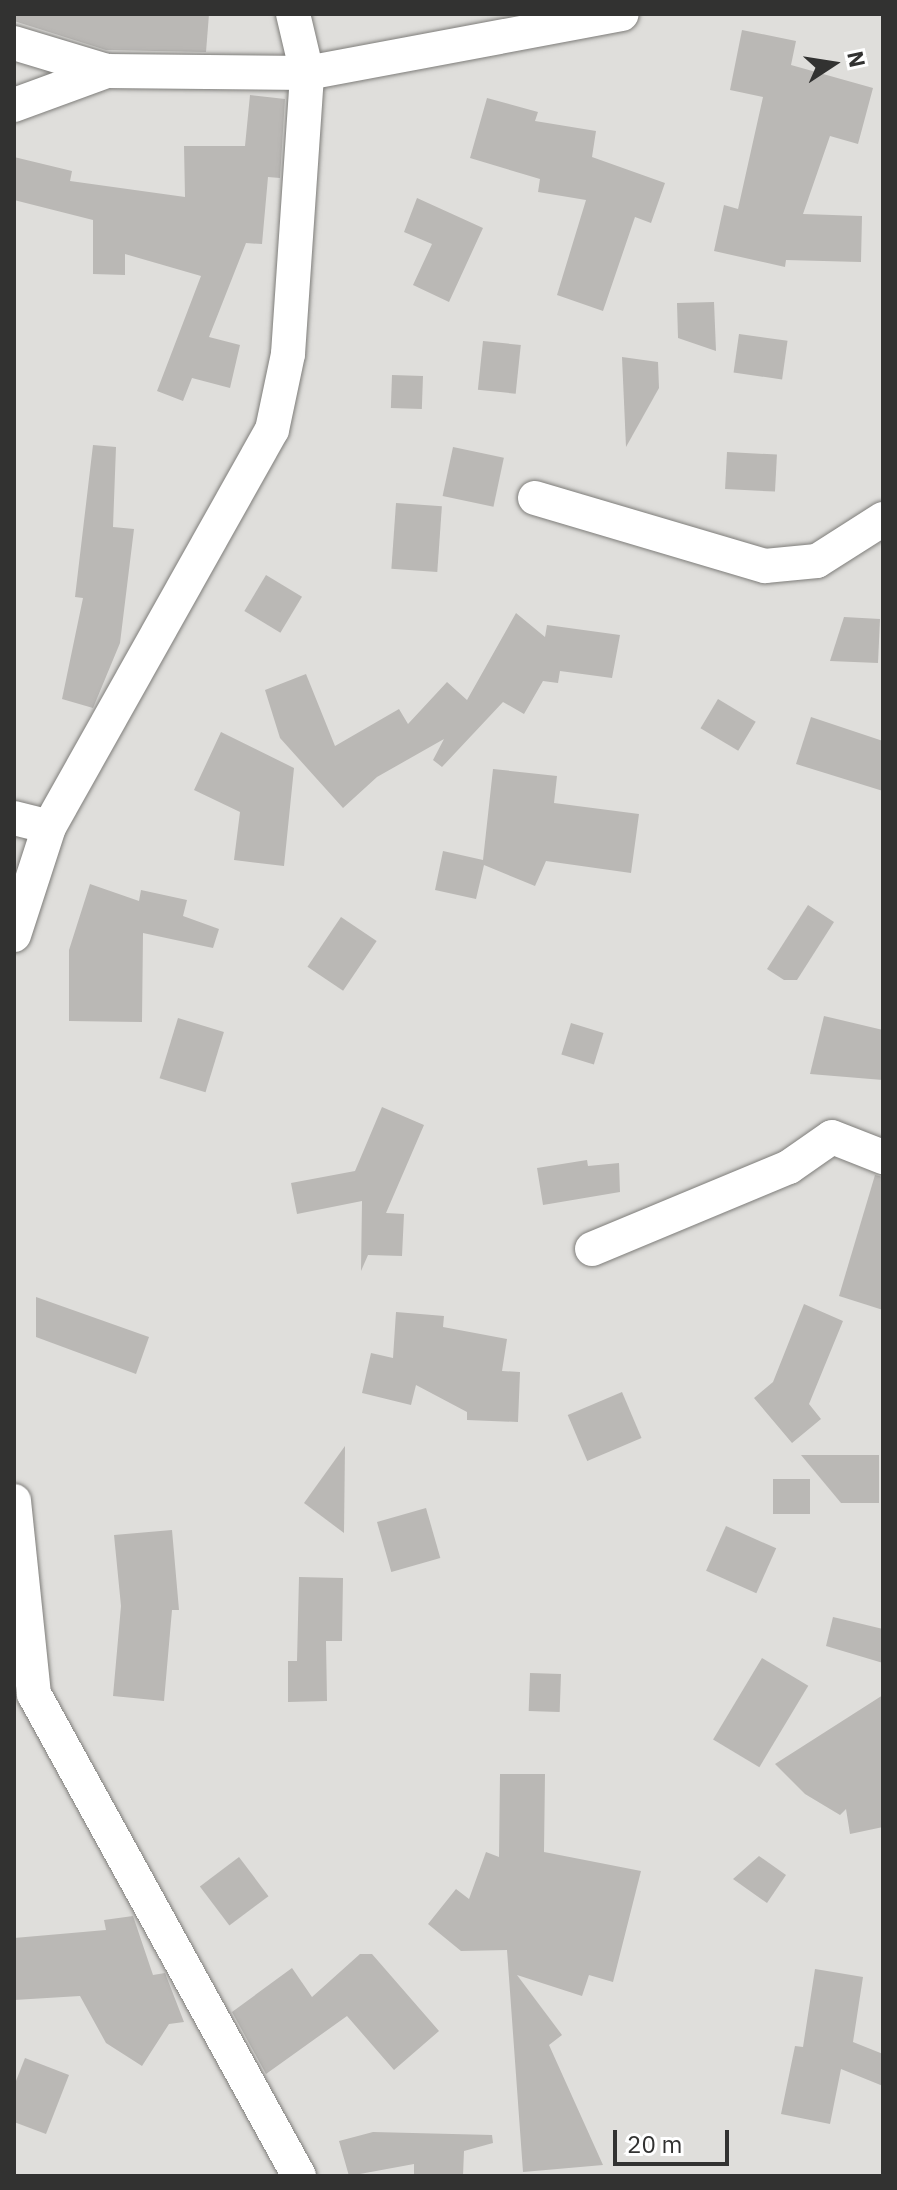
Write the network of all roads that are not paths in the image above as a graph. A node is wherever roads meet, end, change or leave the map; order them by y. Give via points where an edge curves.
1 (293, 14) edge
2 (622, 14) edge
3 (14, 43) edge
4 (107, 71) junction
5 (307, 73) junction
6 (14, 105) edge
7 (535, 498) dead end
8 (883, 519) edge
9 (14, 818) edge
10 (49, 827) junction
11 (14, 935) edge
12 (883, 1157) edge
13 (592, 1249) dead end
14 (14, 1501) edge
15 (24, 1693) edge
16 (299, 2176) edge

1 - 5 street
2 - 5 street
3 - 4 street
4 - 5 street
4 - 6 street
5 - 10 street via 288,354 272,430
7 - 8 street via 774,567 817,561
9 - 10 street
10 - 11 street
12 - 13 street via 832,1137 789,1167
14 - 15 street
15 - 16 street

